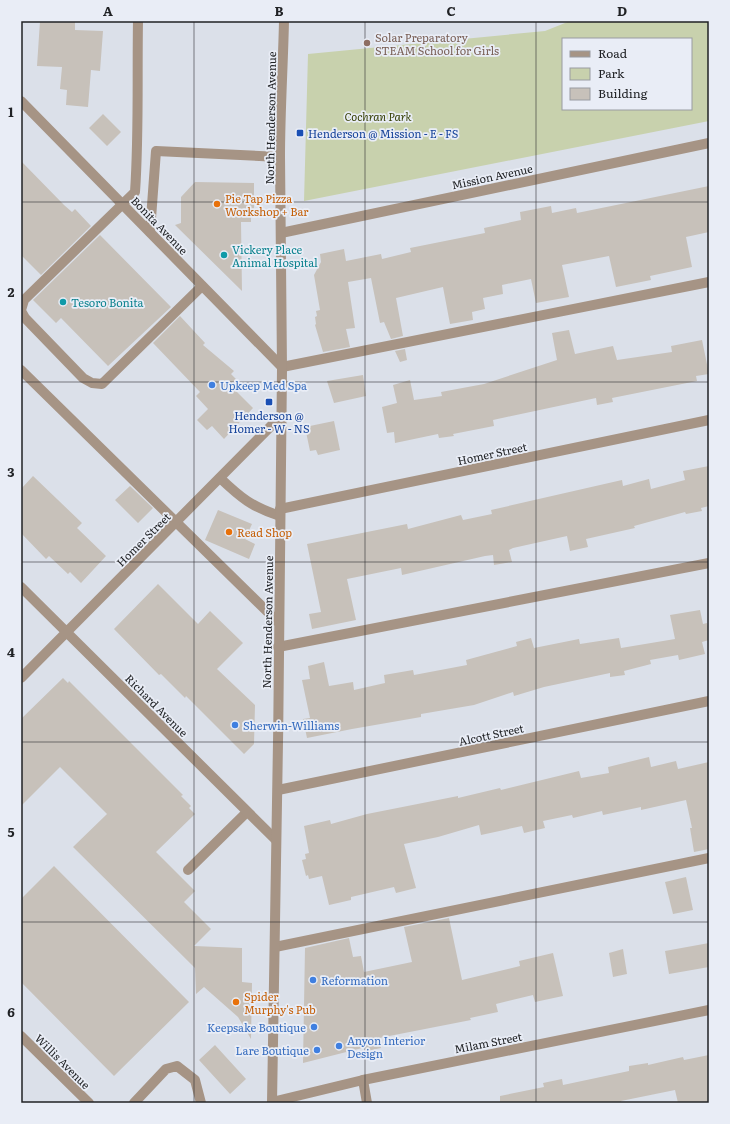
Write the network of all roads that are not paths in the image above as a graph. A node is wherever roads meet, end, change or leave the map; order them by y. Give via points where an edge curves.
1 (138, 21) edge
2 (284, 21) edge
3 (21, 101) edge
4 (709, 143) edge
5 (280, 157) junction
6 (122, 204) junction
7 (150, 232) junction
8 (281, 233) junction
9 (709, 282) edge
10 (202, 286) junction
11 (21, 311) edge
12 (282, 367) junction
13 (21, 370) edge
14 (281, 416) junction
15 (709, 420) edge
16 (220, 478) junction
17 (280, 513) junction
18 (175, 523) junction
19 (709, 563) edge
20 (21, 587) edge
21 (279, 623) junction
22 (66, 632) junction
23 (278, 647) junction
24 (21, 678) edge
25 (709, 701) edge
26 (278, 790) junction
27 (247, 812) junction
28 (276, 840) junction
29 (709, 858) edge
30 (188, 870) dead end
31 (275, 947) junction
32 (709, 1010) edge
33 (21, 1036) edge
34 (362, 1080) junction
35 (272, 1102) edge
36 (89, 1103) edge
37 (134, 1103) edge
38 (201, 1103) edge
39 (367, 1103) edge

1 - 6 street via 136,97 139,145 135,192
2 - 5 street, North Henderson Avenue
3 - 6 street, Bonita Avenue
4 - 8 street, Mission Avenue
5 - 7 street via 156,151
5 - 8 street, North Henderson Avenue
6 - 7 street, Bonita Avenue
6 - 11 street via 24,300
7 - 10 street, Bonita Avenue
8 - 12 street, North Henderson Avenue
9 - 12 street
10 - 11 street via 102,384 92,383 83,378 24,318
10 - 12 street, Bonita Avenue
12 - 14 street, North Henderson Avenue
13 - 18 street
14 - 16 street, Homer Street
14 - 17 street, North Henderson Avenue
15 - 17 street, Homer Street
16 - 17 street via 240,498 262,510
16 - 18 street, Homer Street
17 - 21 street, North Henderson Avenue
18 - 21 street
18 - 22 street, Homer Street
19 - 23 street
20 - 22 street, Richard Avenue
21 - 23 street, North Henderson Avenue
22 - 24 street, Homer Street
22 - 27 street, Richard Avenue
23 - 26 street, North Henderson Avenue
25 - 26 street, Alcott Street
26 - 28 street, North Henderson Avenue
27 - 28 street, Richard Avenue
27 - 30 street
28 - 31 street, North Henderson Avenue
29 - 31 street
31 - 35 street, North Henderson Avenue
32 - 34 street, Milam Street
33 - 36 street, Willis Avenue
34 - 35 street, Milam Street
34 - 39 street
37 - 38 street via 166,1069 177,1066 195,1080

